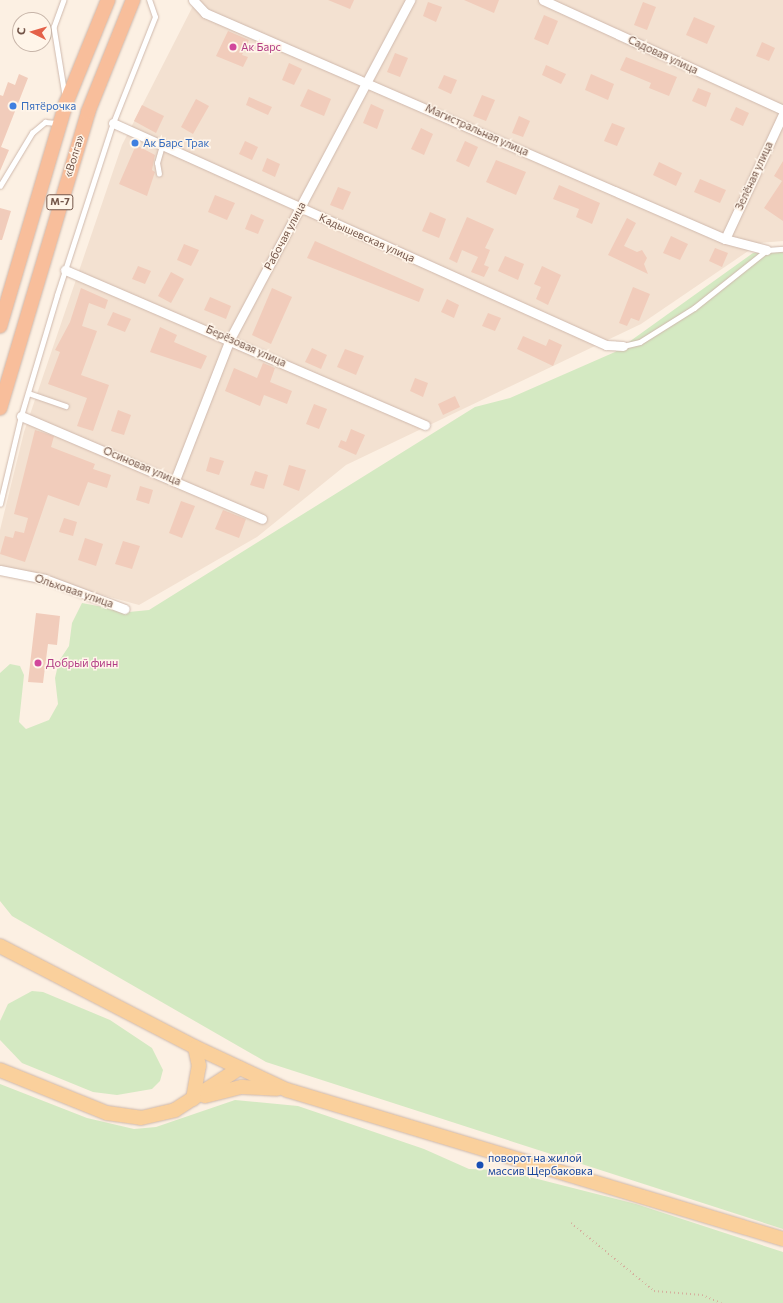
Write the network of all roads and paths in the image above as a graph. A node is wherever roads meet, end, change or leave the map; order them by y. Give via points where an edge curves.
1 (64, 0) edge
2 (108, 0) edge
3 (133, 0) edge
4 (148, 0) edge
5 (193, 0) edge
6 (410, 0) edge
7 (543, 0) edge
8 (364, 82) junction
9 (66, 103) junction
10 (783, 110) edge
11 (783, 114) edge
12 (113, 123) junction
13 (60, 124) junction
14 (162, 146) junction
15 (159, 174) dead end
16 (0, 186) edge
17 (300, 208) junction
18 (725, 239) junction
19 (783, 249) edge
20 (767, 250) junction
21 (65, 270) junction
22 (0, 326) edge
23 (230, 338) junction
24 (623, 346) joint
25 (28, 393) junction
26 (66, 406) dead end
27 (0, 408) edge
28 (21, 416) junction
29 (425, 425) dead end
30 (175, 480) junction
31 (0, 504) edge
32 (262, 519) dead end
33 (0, 570) edge
34 (125, 609) dead end
35 (0, 946) edge
36 (195, 1047) junction
37 (240, 1068) junction
38 (0, 1070) edge
39 (287, 1090) junction
40 (193, 1099) junction
41 (572, 1223) dead end
42 (783, 1239) edge
43 (721, 1303) edge

1 - 9 lane via 54,26
2 - 9 highway, «Волга» / М-7
3 - 27 highway, «Волга» / М-7 via 88,112
4 - 12 lane via 155,17
5 - 8 street, Магистральная улица via 205,13
6 - 8 street, Рабочая улица
7 - 10 street, Садовая улица
8 - 17 street, Рабочая улица
8 - 18 street, Магистральная улица
9 - 13 highway, «Волга» / М-7
11 - 18 street, Зелёная улица
12 - 14 street, Кадышевская улица
12 - 21 lane
13 - 16 lane via 45,122 32,132
13 - 22 highway, «Волга» / М-7
14 - 15 lane via 156,163
14 - 17 street, Кадышевская улица
17 - 23 street, Рабочая улица
17 - 24 street, Кадышевская улица via 606,345
18 - 20 street, Магистральная улица
19 - 20 lane
20 - 24 lane via 694,308 640,342
21 - 23 street, Берёзовая улица
21 - 25 lane
23 - 29 street, Берёзовая улица
23 - 30 street, Рабочая улица
25 - 26 lane
25 - 28 lane
28 - 30 street, Осиновая улица
28 - 31 lane
30 - 32 street, Осиновая улица
33 - 34 street, Ольховая улица via 45,579
35 - 36 main road
36 - 37 main road
36 - 40 main road via 199,1066
37 - 39 main road
37 - 40 main road
38 - 40 main road via 121,1116 152,1118
39 - 40 main road via 242,1088
39 - 42 main road
41 - 43 path via 654,1291 702,1295

